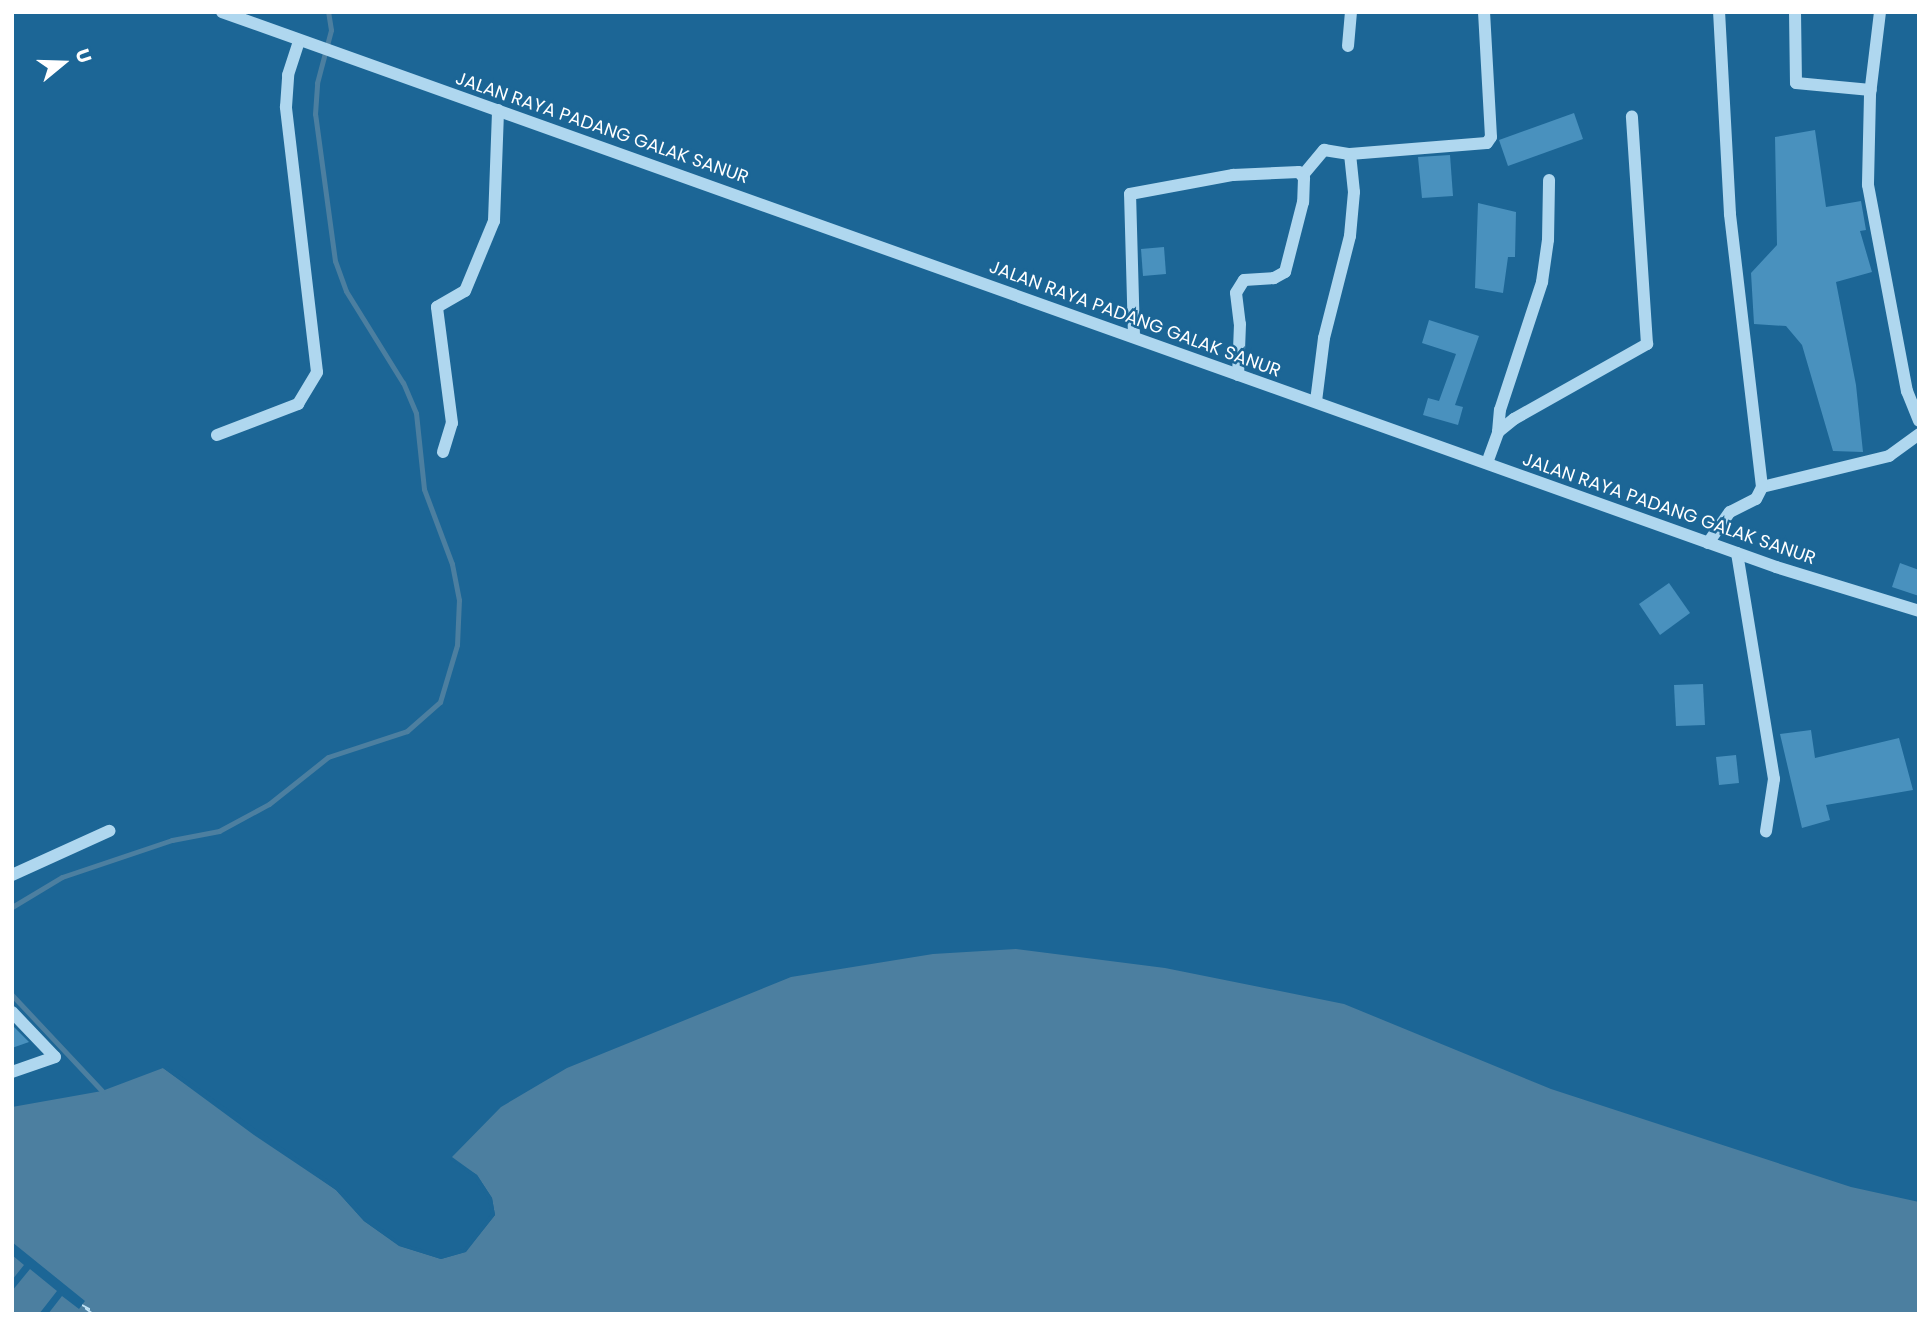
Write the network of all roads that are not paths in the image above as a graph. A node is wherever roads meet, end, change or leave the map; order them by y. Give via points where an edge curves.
1 (222, 12) edge
2 (1351, 12) edge
3 (1484, 12) edge
4 (1719, 12) edge
5 (1795, 12) edge
6 (1880, 12) edge
7 (299, 41) junction
8 (1348, 46) dead end
9 (1871, 90) junction
10 (498, 110) junction
11 (1632, 116) dead end
12 (1350, 154) junction
13 (1303, 175) junction
14 (1549, 180) dead end
15 (1134, 336) junction
16 (1238, 375) junction
17 (1316, 401) junction
18 (1919, 421) edge
19 (1498, 432) junction
20 (1919, 434) edge
21 (217, 435) dead end
22 (443, 452) dead end
23 (1487, 463) junction
24 (1762, 487) junction
25 (1708, 543) junction
26 (1737, 553) junction
27 (1919, 611) edge
28 (109, 831) dead end
29 (1766, 831) dead end
30 (12, 875) edge
31 (12, 1012) edge
32 (12, 1072) edge

1 - 7 street, JALAN RAYA PADANG GALAK SANUR
2 - 8 street
3 - 12 street via 1491,137 1487,143
4 - 24 street via 1730,214
5 - 9 street via 1796,83
6 - 9 street
7 - 10 street, JALAN RAYA PADANG GALAK SANUR
7 - 21 street via 288,75 286,107 317,372 298,404
9 - 18 street via 1868,185 1907,391
10 - 15 street, JALAN RAYA PADANG GALAK SANUR
10 - 22 street via 494,221 466,291 437,307 452,423
11 - 19 street via 1647,344 1554,393
12 - 13 street via 1324,150
12 - 17 street via 1354,192 1350,236 1324,338
13 - 15 street via 1289,171 1233,175 1128,196 1136,283
13 - 16 street via 1303,202 1285,272 1274,278 1244,280 1236,293
14 - 19 street via 1542,282 1500,410
15 - 16 street, JALAN RAYA PADANG GALAK SANUR
16 - 17 street, JALAN RAYA PADANG GALAK SANUR
17 - 23 street, JALAN RAYA PADANG GALAK SANUR
19 - 23 street
20 - 24 street via 1889,456
23 - 25 street, JALAN RAYA PADANG GALAK SANUR
24 - 25 street via 1756,499 1730,512
25 - 26 street, JALAN RAYA PADANG GALAK SANUR
26 - 27 street, JALAN RAYA PADANG GALAK SANUR
26 - 29 street via 1774,779
28 - 30 street
31 - 32 street via 55,1056

